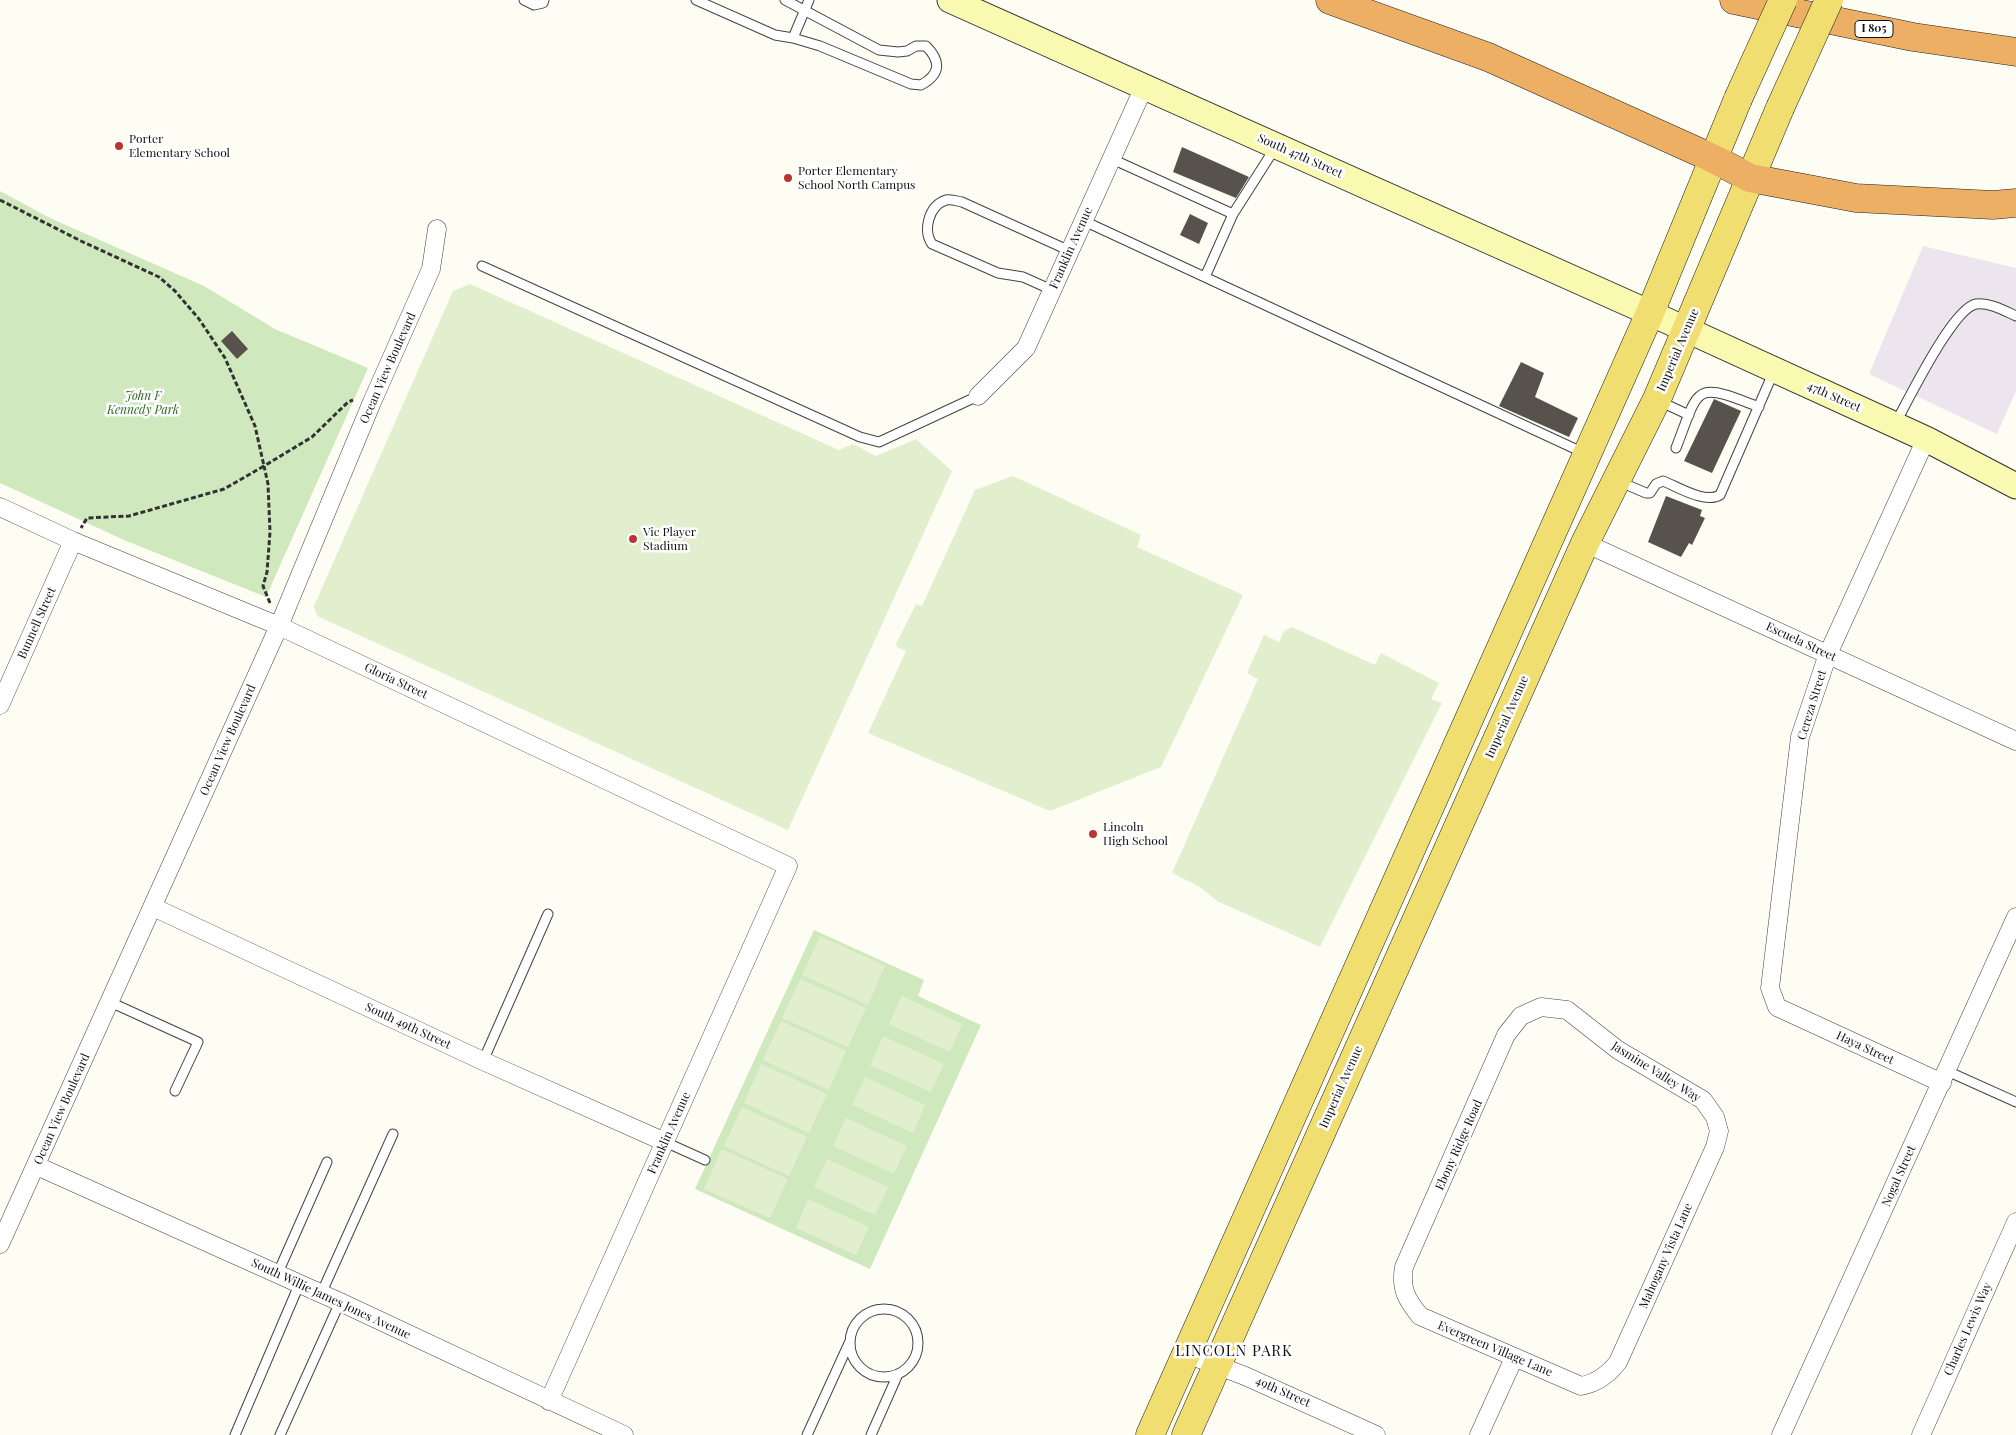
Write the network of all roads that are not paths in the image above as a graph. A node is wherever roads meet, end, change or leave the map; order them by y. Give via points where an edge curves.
1 (524, 0) edge
2 (544, 0) edge
3 (696, 0) edge
4 (785, 0) edge
5 (809, 0) edge
6 (950, 0) edge
7 (1330, 0) edge
8 (1734, 0) edge
9 (1783, 0) edge
10 (1829, 0) edge
11 (804, 12) junction
12 (793, 38) junction
13 (2016, 52) edge
14 (1144, 87) junction
15 (1277, 146) junction
16 (1712, 158) junction
17 (1112, 159) junction
18 (1750, 178) junction
19 (2016, 203) edge
20 (1233, 214) junction
21 (1084, 220) junction
22 (437, 229) dead end
23 (1070, 251) junction
24 (482, 266) dead end
25 (1205, 277) junction
26 (1052, 290) junction
27 (1650, 312) junction
28 (2016, 316) edge
29 (1686, 330) junction
30 (1775, 370) junction
31 (978, 396) joint
32 (1657, 400) junction
33 (1759, 407) junction
34 (1689, 415) junction
35 (1894, 425) junction
36 (1926, 439) junction
37 (1676, 448) dead end
38 (1587, 454) junction
39 (1615, 480) junction
40 (2016, 486) edge
41 (0, 506) edge
42 (73, 541) junction
43 (1585, 543) junction
44 (279, 626) junction
45 (1828, 654) junction
46 (0, 705) edge
47 (2016, 741) edge
48 (788, 866) joint
49 (153, 907) junction
50 (548, 914) dead end
51 (2016, 917) edge
52 (110, 1002) junction
53 (1541, 1007) joint
54 (1789, 1013) joint
55 (483, 1061) junction
56 (1944, 1077) junction
57 (176, 1091) dead end
58 (2016, 1102) edge
59 (1715, 1116) joint
60 (393, 1134) dead end
61 (665, 1142) junction
62 (705, 1160) dead end
63 (327, 1162) dead end
64 (37, 1166) junction
65 (2016, 1222) edge
66 (0, 1244) edge
67 (277, 1275) junction
68 (300, 1284) junction
69 (321, 1294) junction
70 (1406, 1299) joint
71 (340, 1302) junction
72 (850, 1341) junction
73 (1188, 1354) junction
74 (1514, 1358) junction
75 (1216, 1365) junction
76 (898, 1374) junction
77 (1591, 1384) joint
78 (549, 1400) junction
79 (235, 1435) edge
80 (280, 1435) edge
81 (624, 1435) edge
82 (808, 1435) edge
83 (871, 1435) edge
84 (1150, 1435) edge
85 (1186, 1435) edge
86 (1376, 1435) edge
87 (1479, 1435) edge
88 (1781, 1435) edge
89 (1920, 1435) edge

1 - 2 lane via 534,5
3 - 12 lane via 775,35
4 - 11 lane
5 - 11 lane
6 - 14 main road, South 47th Street
7 - 16 highway via 1488,58
8 - 13 highway, I 805 via 1913,37
9 - 16 main road, bridge
10 - 18 main road, Imperial Avenue, bridge
11 - 12 lane
11 - 12 lane via 879,50 898,52 926,46 938,63 934,74 922,85 911,84
14 - 15 main road, South 47th Street
14 - 17 street, Franklin Avenue
15 - 20 lane
15 - 27 main road, South 47th Street
16 - 18 highway
16 - 27 main road
17 - 20 lane
17 - 21 street, Franklin Avenue
18 - 19 highway via 1856,198 1992,205
18 - 29 main road, Imperial Avenue
20 - 25 lane
21 - 23 street, Franklin Avenue
21 - 25 lane
22 - 44 street, Ocean View Boulevard via 431,269
23 - 26 street, Franklin Avenue
23 - 26 lane via 962,202 948,199 933,211 926,229 932,244 998,273 1022,277
24 - 31 lane via 860,437 879,442
25 - 38 lane
26 - 31 street, Franklin Avenue via 1026,348
27 - 29 main road, 47th Street
27 - 38 main road
28 - 35 lane via 1994,306 1977,304 1964,309 1943,338
29 - 30 main road, 47th Street
29 - 32 main road, Imperial Avenue
30 - 33 lane
30 - 35 main road, 47th Street
32 - 34 lane
32 - 39 main road, Imperial Avenue
33 - 34 lane via 1711,391 1695,398
33 - 39 lane via 1720,495 1715,498 1703,497 1663,481 1646,493
34 - 37 lane
35 - 36 main road, 47th Street
36 - 40 main road, 47th Street
36 - 45 street, Cereza Street
38 - 73 main road
39 - 43 main road, Imperial Avenue
41 - 42 street, Gloria Street
42 - 44 street, Gloria Street
42 - 46 street, Bunnell Street
43 - 45 street, Escuela Street
43 - 75 main road, Imperial Avenue
44 - 48 street, Gloria Street
44 - 49 street, Ocean View Boulevard
45 - 47 street, Escuela Street
45 - 54 street, Cereza Street via 1800,737 1770,988 1777,1007
48 - 61 street, Franklin Avenue
49 - 52 street, Ocean View Boulevard
49 - 55 street, South 49th Street
50 - 55 lane
51 - 56 street, Nogal Street
52 - 57 lane via 198,1042
52 - 64 street, Ocean View Boulevard
53 - 59 street, Jasmine Valley Way via 1567,1010 1618,1050 1703,1100
53 - 70 street, Ebony Ridge Road via 1521,1016 1506,1035 1404,1267 1402,1282
54 - 56 street, Haya Street
55 - 61 street, South 49th Street
56 - 58 lane
56 - 88 street, Nogal Street
59 - 77 street, Mahogany Vista Lane via 1719,1131 1715,1147 1618,1362 1609,1374
60 - 69 lane
61 - 62 lane
61 - 78 street, Franklin Avenue
63 - 67 lane
64 - 66 street, Ocean View Boulevard
64 - 67 street, South Willie James Jones Avenue
65 - 89 street, Charles Lewis Way
67 - 68 street, South Willie James Jones Avenue
68 - 69 street, South Willie James Jones Avenue
68 - 79 lane
69 - 71 street, South Willie James Jones Avenue
70 - 74 street, Evergreen Village Lane via 1420,1316
71 - 78 street, South Willie James Jones Avenue
71 - 80 lane
72 - 76 lane via 856,1363 865,1371 875,1376
72 - 76 lane via 853,1330 869,1313 885,1310 900,1314 914,1328 918,1349 914,1359
72 - 82 lane
73 - 75 street, 49th Street
73 - 84 main road
74 - 77 street, Evergreen Village Lane via 1581,1386
74 - 87 street
75 - 85 main road, Imperial Avenue
75 - 86 street, 49th Street
76 - 83 lane
78 - 81 street, South Willie James Jones Avenue

